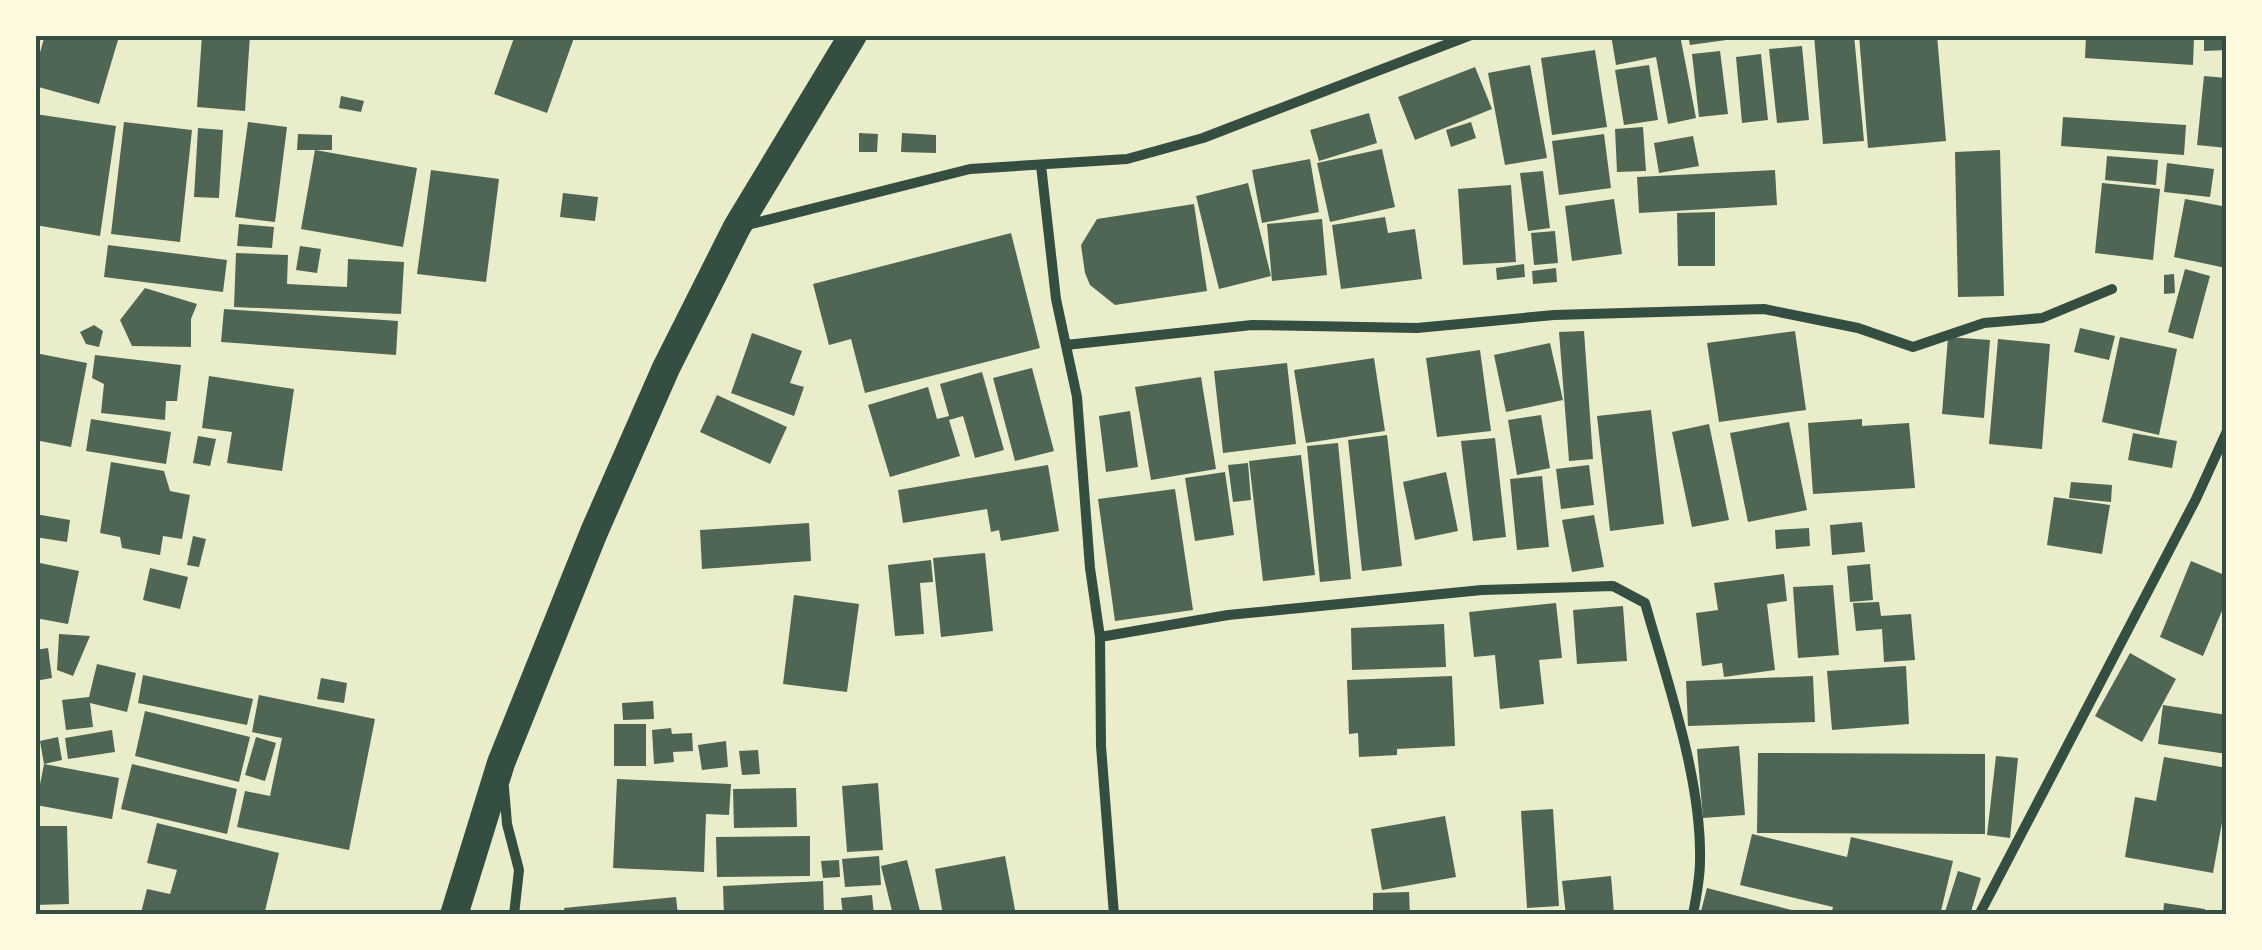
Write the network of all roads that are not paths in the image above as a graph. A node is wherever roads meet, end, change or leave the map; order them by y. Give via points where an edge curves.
1 (853, 35) edge
2 (1471, 35) edge
3 (1042, 165) junction
4 (737, 227) junction
5 (2112, 288) dead end
6 (1066, 345) junction
7 (2227, 431) edge
8 (1100, 637) junction
9 (501, 763) junction
10 (454, 915) edge
11 (514, 915) edge
12 (1114, 915) edge
13 (1693, 915) edge
14 (1979, 915) edge

1 - 4 highway
2 - 3 street via 1204,138 1127,159
3 - 4 street via 970,170
3 - 6 street
4 - 9 highway via 666,368
5 - 6 street via 2042,318 1984,323 1913,347 1764,309 1554,315 1417,328 1252,324
6 - 8 street
7 - 14 street
8 - 12 street
8 - 13 street via 1228,615 1482,590 1613,586 1645,603 1676,718 1696,806 1700,862
9 - 10 highway
9 - 11 street via 520,870

